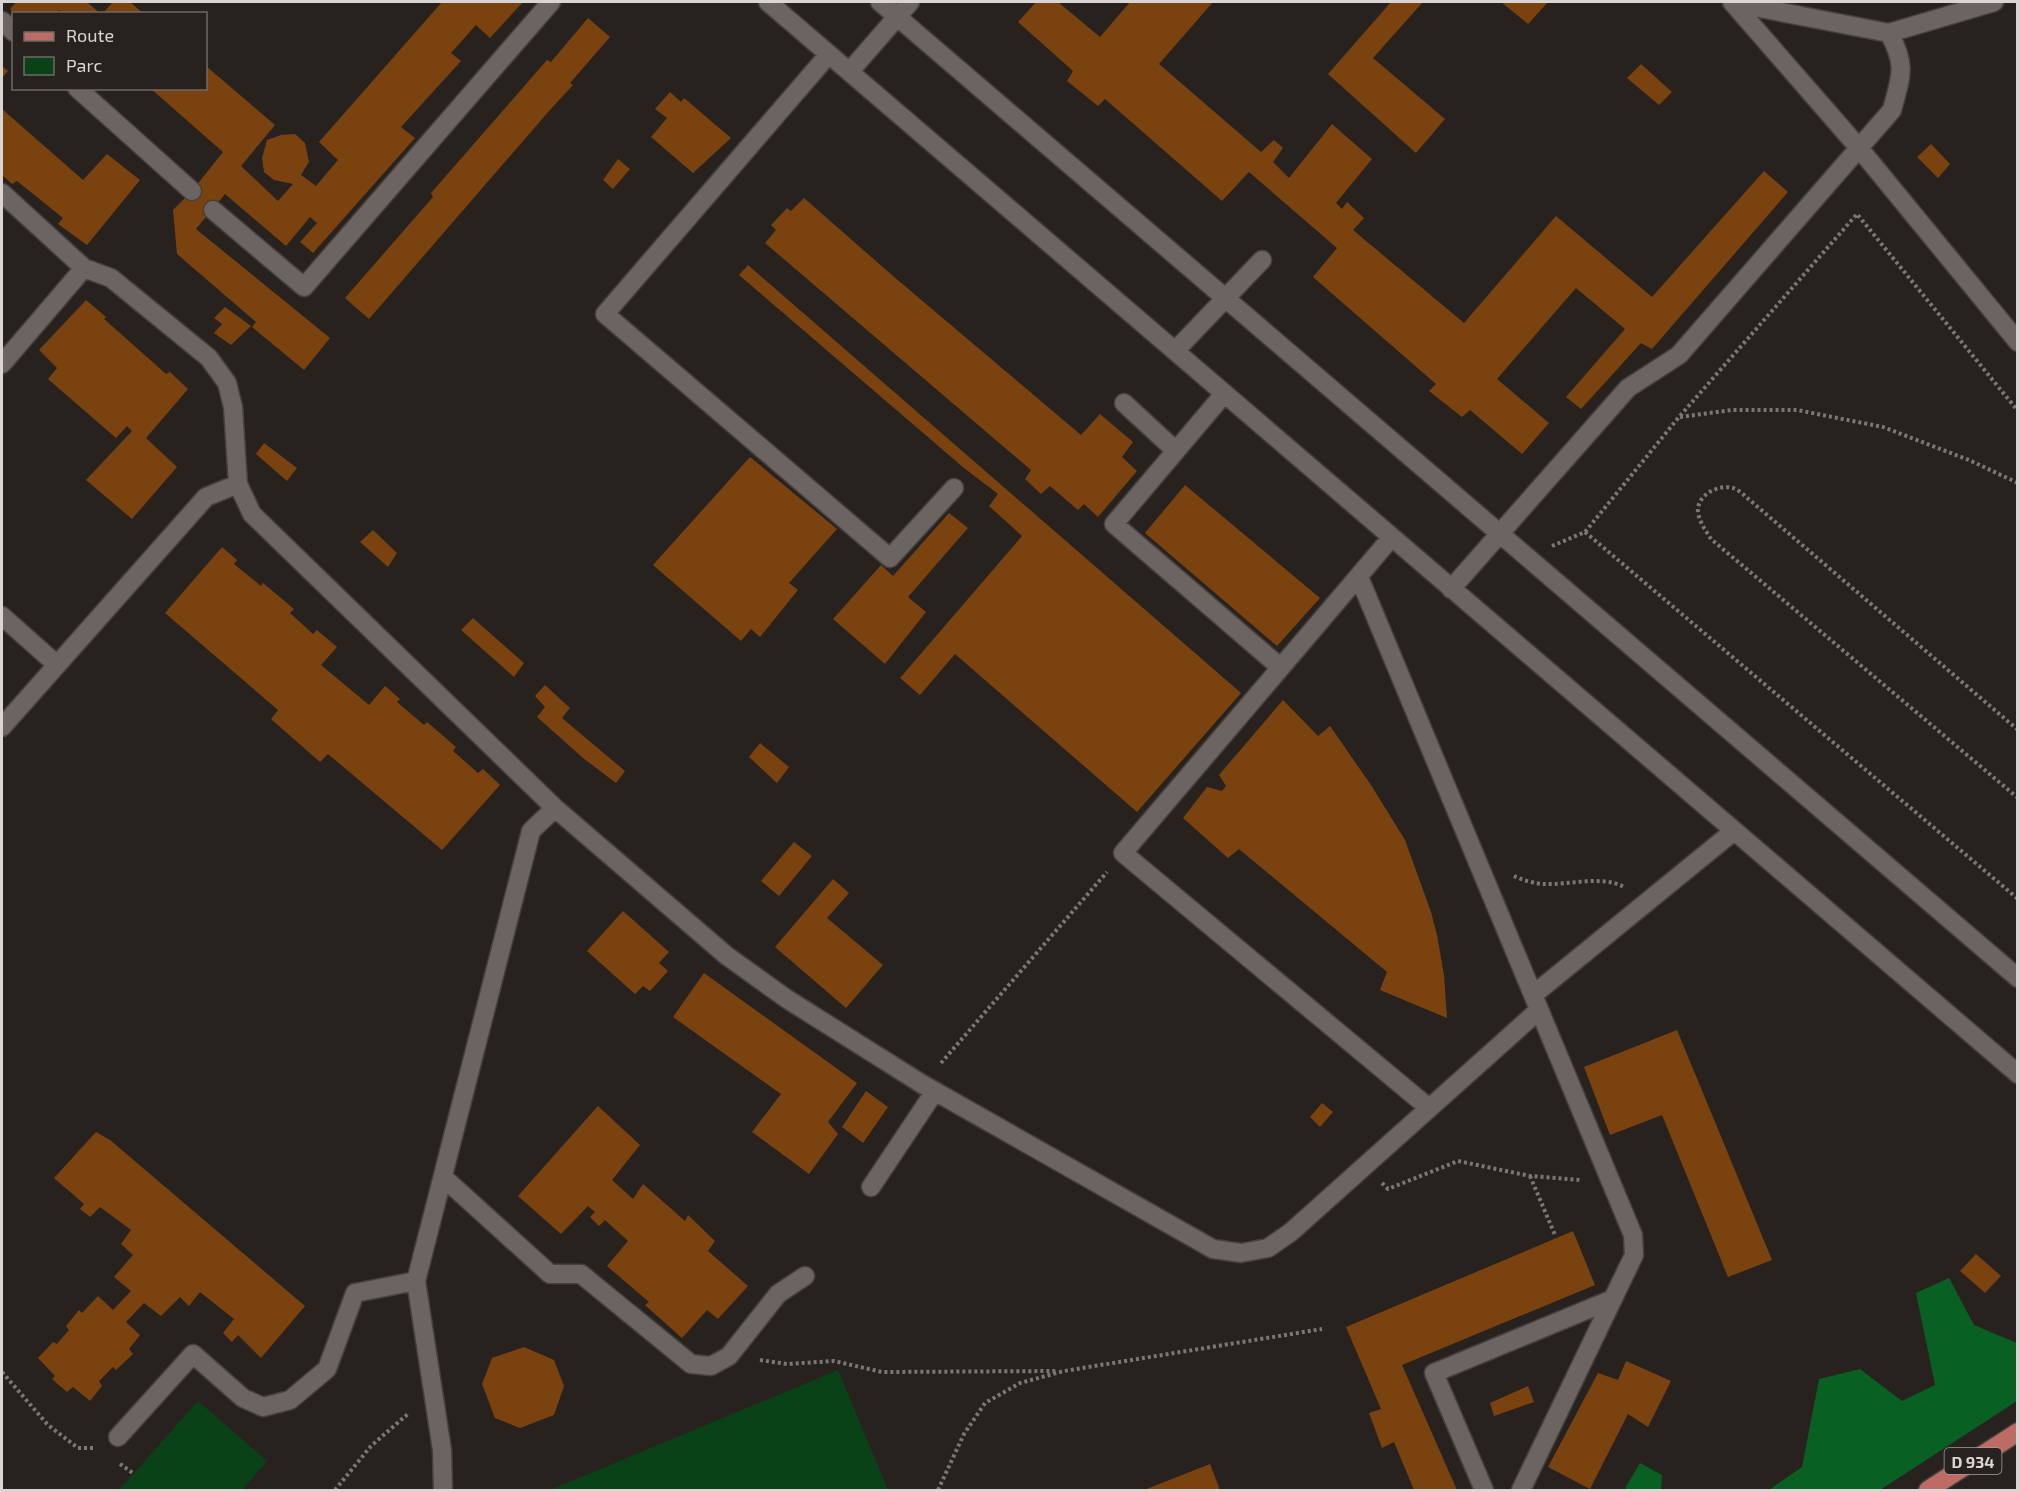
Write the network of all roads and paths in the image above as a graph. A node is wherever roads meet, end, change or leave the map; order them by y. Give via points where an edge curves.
1 (551, 2) edge
2 (768, 2) edge
3 (879, 2) edge
4 (910, 2) edge
5 (1733, 2) edge
6 (1994, 2) edge
7 (897, 16) junction
8 (1890, 33) junction
9 (829, 54) junction
10 (850, 72) junction
11 (79, 90) edge
12 (1859, 148) junction
13 (192, 191) dead end
14 (2, 193) edge
15 (213, 210) dead end
16 (1262, 260) dead end
17 (84, 268) junction
18 (1225, 298) junction
19 (2018, 342) edge
20 (1175, 351) junction
21 (2, 364) edge
22 (1224, 394) junction
23 (1124, 403) dead end
24 (2018, 411) edge
25 (1679, 417) junction
26 (1176, 451) junction
27 (2018, 483) edge
28 (238, 484) junction
29 (954, 488) dead end
30 (1585, 532) junction
31 (1500, 534) junction
32 (1391, 538) junction
33 (1546, 548) dead end
34 (1359, 576) junction
35 (1451, 588) junction
36 (2, 616) edge
37 (56, 664) junction
38 (1280, 667) junction
39 (2, 727) edge
40 (2018, 730) edge
41 (2018, 798) edge
42 (555, 808) junction
43 (1734, 831) junction
44 (1472, 850) junction
45 (1123, 854) junction
46 (2018, 899) edge
47 (1648, 902) junction
48 (2018, 978) edge
49 (1536, 1003) junction
50 (2018, 1074) edge
51 (929, 1088) junction
52 (1429, 1108) junction
53 (1366, 1165) junction
54 (1530, 1176) junction
55 (443, 1177) junction
56 (1612, 1183) junction
57 (871, 1187) dead end
58 (1555, 1236) dead end
59 (805, 1276) dead end
60 (416, 1281) junction
61 (1613, 1299) junction
62 (1322, 1329) dead end
63 (729, 1356) junction
64 (1064, 1371) junction
65 (2, 1372) edge
66 (434, 1392) junction
67 (2018, 1432) edge
68 (118, 1437) joint
69 (335, 1491) edge
70 (443, 1491) edge
71 (938, 1491) edge
72 (1484, 1491) edge
73 (1521, 1491) edge
74 (1928, 1491) edge

1 - 15 lane via 304,287
2 - 9 lane
3 - 7 lane
4 - 7 lane
5 - 8 lane
5 - 12 lane
6 - 8 lane
7 - 10 lane
7 - 18 lane
8 - 12 lane via 1900,53 1901,76 1892,110
9 - 10 lane
9 - 29 lane via 604,314 890,558
10 - 20 lane
11 - 13 lane
12 - 19 lane
12 - 31 lane via 1679,355 1628,388
14 - 17 lane
16 - 18 lane
17 - 21 lane
17 - 28 lane via 111,278 209,358 226,383 233,407
18 - 20 lane
18 - 31 lane
20 - 22 lane
22 - 26 lane
22 - 32 lane
23 - 26 lane
24 - 25 path via 1857,214
25 - 27 path via 1732,410 1797,410 1883,427
25 - 30 path
26 - 38 lane via 1114,524
28 - 37 lane via 206,497
28 - 42 lane via 252,514
30 - 33 path
30 - 46 path
31 - 35 lane
31 - 48 lane
32 - 34 lane
32 - 35 lane
34 - 38 lane
34 - 44 lane
35 - 43 lane
36 - 37 lane
37 - 39 lane
38 - 45 lane
40 - 41 path via 1746,496 1734,488 1717,487 1704,496 1698,510 1711,539
42 - 51 lane via 727,956 787,999
42 - 55 lane via 531,831
43 - 47 lane
43 - 50 lane
44 - 47 path via 1516,878 1544,884 1618,884
44 - 49 lane
45 - 51 path
45 - 52 lane
47 - 49 lane
49 - 52 lane
49 - 56 lane
51 - 53 lane via 1214,1250 1241,1253 1268,1248
51 - 57 lane
52 - 53 lane
53 - 54 path via 1388,1189 1458,1161
54 - 56 path
54 - 58 path
55 - 60 lane
55 - 63 lane via 550,1274 581,1274 690,1364 711,1366
56 - 61 lane via 1633,1234 1634,1255
59 - 63 lane via 778,1294
60 - 66 lane
60 - 68 lane via 355,1293 327,1369 290,1400 263,1407 243,1398 193,1354
61 - 72 lane via 1434,1373
61 - 73 lane
62 - 64 path
63 - 64 path via 787,1364 834,1361 882,1371
64 - 71 path via 1020,1383 985,1403 964,1434
65 - 68 path via 48,1425 78,1448 97,1448
66 - 69 path via 371,1446
66 - 70 lane
67 - 74 main road, D 934

